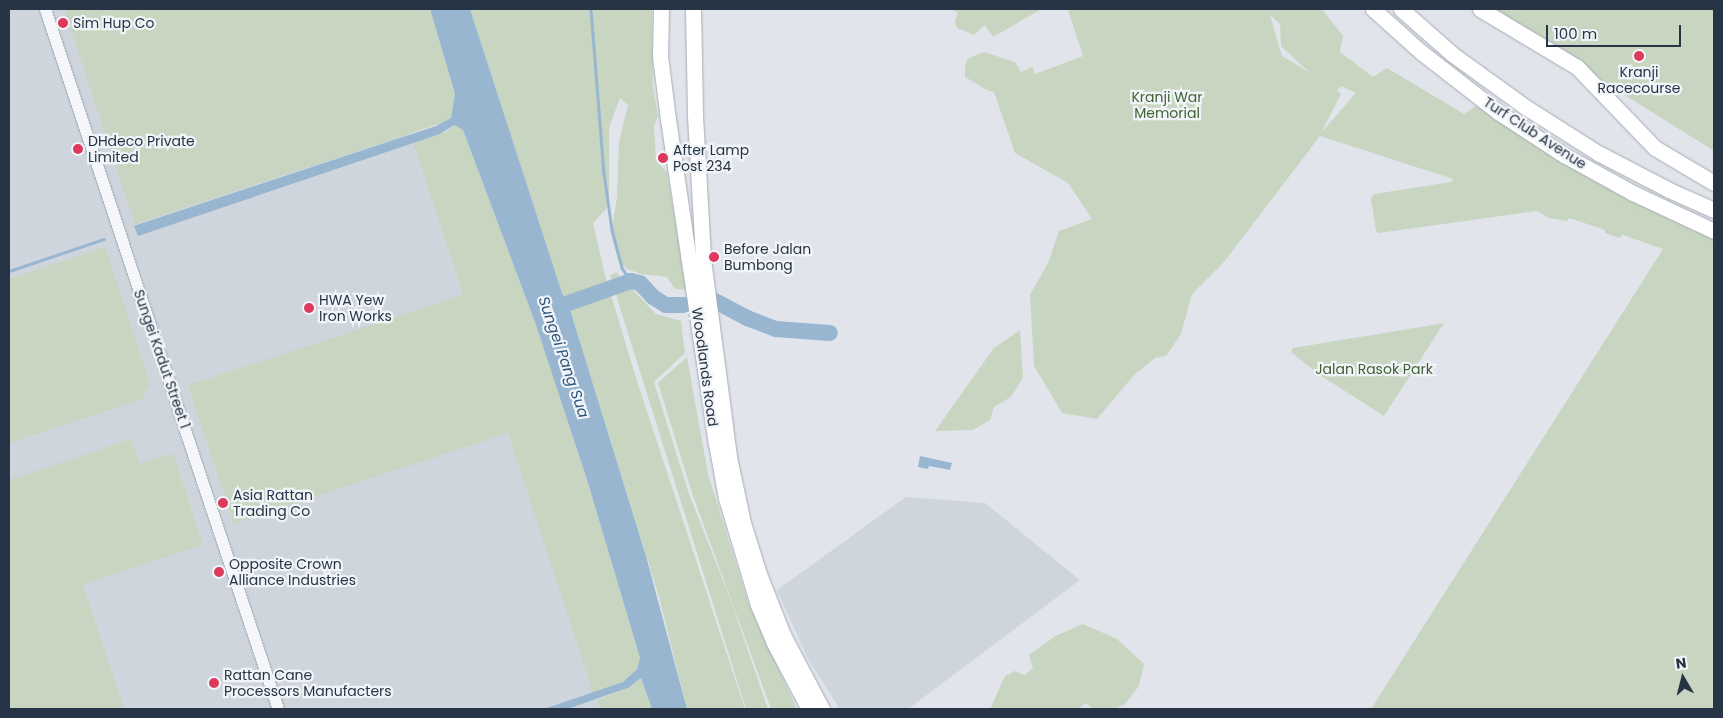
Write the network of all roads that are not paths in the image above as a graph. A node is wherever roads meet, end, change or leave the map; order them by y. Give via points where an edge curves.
1 (45, 9) edge
2 (660, 9) edge
3 (693, 9) edge
4 (1373, 9) edge
5 (1401, 9) edge
6 (1480, 9) edge
7 (695, 115) junction
8 (668, 119) junction
9 (1714, 183) edge
10 (1714, 210) edge
11 (1714, 231) edge
12 (278, 709) edge
13 (809, 709) edge
14 (822, 709) edge

1 - 12 street, Sungei Kadut Street 1
2 - 8 main road, Woodlands Road via 660,56
3 - 7 main road, Woodlands Road
4 - 11 main road, Turf Club Avenue via 1421,52 1498,112 1633,194
5 - 10 main road, Turf Club Avenue via 1452,54 1527,108 1598,153
6 - 9 main road via 1576,68 1655,148
7 - 8 main road
7 - 14 main road, Woodlands Road via 702,259 737,497 768,600
8 - 13 main road, Woodlands Road via 726,498 758,605 786,668

